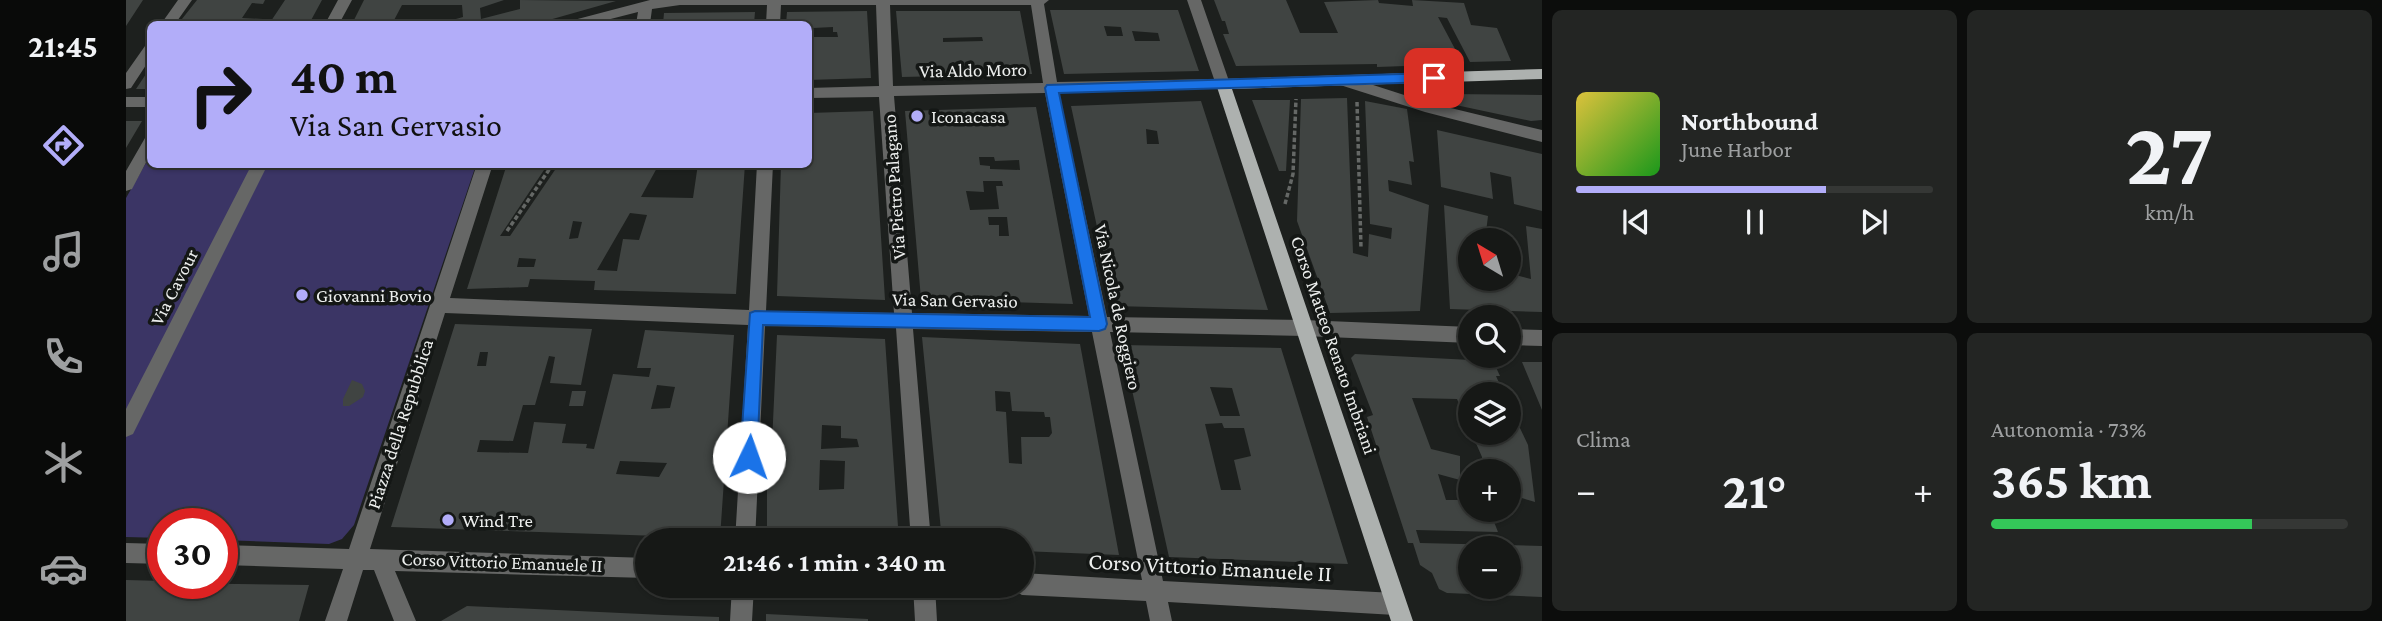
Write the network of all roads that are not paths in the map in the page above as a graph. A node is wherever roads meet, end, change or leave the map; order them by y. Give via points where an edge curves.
1 (185, 0) edge
2 (345, 0) edge
3 (680, 0) edge
4 (774, 0) edge
5 (883, 0) edge
6 (1037, 0) edge
7 (1042, 0) edge
8 (1194, 0) edge
9 (646, 5) junction
10 (170, 21) edge
11 (334, 21) edge
12 (586, 21) edge
13 (643, 21) edge
14 (773, 21) edge
15 (147, 53) edge
16 (1542, 74) edge
17 (1349, 82) junction
18 (126, 84) edge
19 (1223, 84) junction
20 (1051, 88) junction
21 (887, 91) junction
22 (812, 93) edge
23 (126, 102) edge
24 (147, 102) edge
25 (1542, 136) edge
26 (147, 147) edge
27 (258, 168) edge
28 (484, 168) edge
29 (765, 168) edge
30 (126, 185) edge
31 (439, 304) junction
32 (755, 318) junction
33 (904, 319) junction
34 (1099, 324) junction
35 (1304, 328) junction
36 (1458, 334) edge
37 (1521, 337) edge
38 (1542, 338) edge
39 (126, 428) edge
40 (746, 528) edge
41 (919, 528) edge
42 (126, 553) edge
43 (147, 554) edge
44 (238, 555) edge
45 (356, 557) junction
46 (380, 558) junction
47 (635, 568) edge
48 (1034, 585) edge
49 (1156, 590) junction
50 (742, 598) edge
51 (925, 598) edge
52 (1398, 612) edge
53 (335, 621) edge
54 (405, 621) edge
55 (741, 621) edge
56 (926, 621) edge
57 (1161, 621) edge

1 - 10 street
2 - 11 street
3 - 4 street
3 - 9 street
4 - 5 street
4 - 14 street
5 - 6 street
5 - 21 street, Via Pietro Palagano
6 - 7 street
6 - 20 street, Via Nicola de Roggiero
8 - 19 street
9 - 12 street
9 - 13 street
15 - 18 street
16 - 17 main road
17 - 19 main road
17 - 25 street via 1425,107
19 - 20 street, Via Aldo Moro
19 - 35 main road, Corso Matteo Renato Imbriani
20 - 21 street, Via Aldo Moro
20 - 34 street, Via Nicola de Roggiero
21 - 22 street, Via Aldo Moro
21 - 33 street, Via Pietro Palagano
23 - 24 street
26 - 30 street
27 - 39 street, Via Cavour
28 - 31 street, Piazza della Repubblica
29 - 32 street
31 - 32 street, Via San Gervasio
31 - 45 street, Piazza della Repubblica
32 - 33 street, Via San Gervasio
32 - 40 street
33 - 34 street, Via San Gervasio
33 - 41 street, Via Pietro Palagano
34 - 35 street, Via San Gervasio
34 - 49 street, Via Nicola de Roggiero
35 - 36 street, Via San Gervasio
35 - 52 main road, Corso Matteo Renato Imbriani
37 - 38 street
42 - 43 street
44 - 45 street
45 - 46 street, Corso Vittorio Emanuele II
45 - 53 street, Piazza della Repubblica
46 - 47 street, Corso Vittorio Emanuele II
46 - 54 street
48 - 49 street, Corso Vittorio Emanuele II
49 - 52 street, Corso Vittorio Emanuele II
49 - 57 street, Via Nicola de Roggiero
50 - 55 street
51 - 56 street

